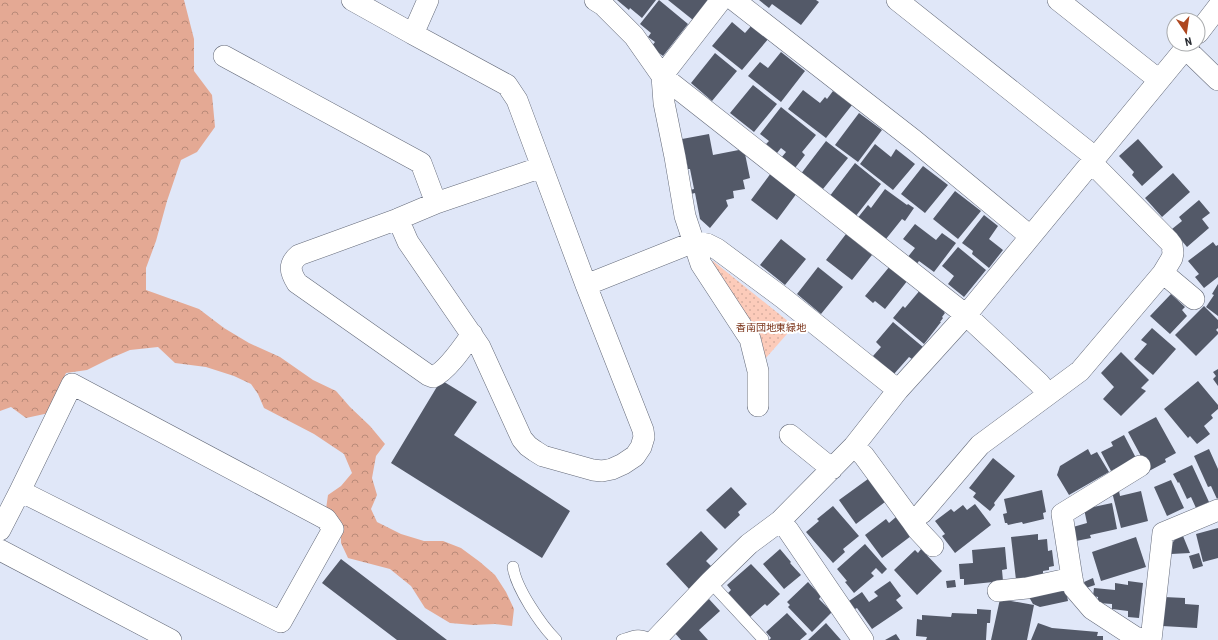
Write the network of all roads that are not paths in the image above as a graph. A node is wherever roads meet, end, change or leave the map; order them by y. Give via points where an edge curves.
1 (352, 0) edge
2 (428, 0) edge
3 (595, 0) edge
4 (721, 0) edge
5 (734, 0) edge
6 (897, 0) edge
7 (1058, 0) edge
8 (1218, 7) edge
9 (1206, 23) edge
10 (412, 34) junction
11 (1183, 52) edge
12 (1198, 52) edge
13 (224, 56) dead end
14 (662, 76) junction
15 (1159, 80) junction
16 (1218, 80) edge
17 (1094, 160) junction
18 (542, 167) junction
19 (436, 203) junction
20 (398, 219) junction
21 (1030, 236) junction
22 (694, 242) junction
23 (1163, 273) junction
24 (586, 286) junction
25 (1194, 299) dead end
26 (966, 315) junction
27 (472, 334) junction
28 (898, 390) junction
29 (1048, 394) junction
30 (758, 406) dead end
31 (790, 435) dead end
32 (854, 446) junction
33 (1140, 466) dead end
34 (832, 469) junction
35 (20, 491) junction
36 (1218, 510) edge
37 (912, 520) junction
38 (780, 521) junction
39 (0, 530) edge
40 (933, 546) dead end
41 (0, 550) edge
42 (513, 567) dead end
43 (1072, 578) junction
44 (710, 582) junction
45 (998, 590) dead end
46 (763, 639) edge
47 (171, 640) edge
48 (556, 640) edge
49 (622, 640) edge
50 (649, 640) edge
51 (654, 640) edge
52 (863, 640) edge
53 (1145, 640) edge
54 (1151, 640) edge

1 - 10 street
2 - 10 street
3 - 14 street via 634,36
4 - 14 street
5 - 21 street via 915,141
6 - 17 street
7 - 15 street
8 - 9 street
10 - 18 street via 507,85 517,100
11 - 15 street
12 - 16 street
13 - 19 street via 422,163
14 - 22 street via 664,103 685,216
14 - 26 street
15 - 17 street
17 - 21 street
17 - 23 street via 1172,245 1172,258
18 - 19 street
18 - 24 street
19 - 20 street
20 - 27 street via 408,242
20 - 27 street via 299,256 291,267 292,275 297,283 428,376 438,375
21 - 26 street
22 - 24 street
22 - 28 street via 707,244 723,254 783,298
22 - 30 street via 701,264 750,339 758,371
23 - 25 street
23 - 29 street via 1080,371
24 - 27 street via 644,437 642,446 635,456 612,469 593,470 543,456 528,446 522,439
26 - 28 street
26 - 29 street
28 - 32 street
29 - 37 street via 980,445 922,513
31 - 34 street
32 - 34 street
32 - 37 street
33 - 43 street via 1062,514
34 - 38 street
35 - 35 street via 281,622 333,529 326,519 72,384
35 - 39 street
36 - 54 street via 1163,533
37 - 40 street
38 - 44 street via 749,544
38 - 52 street
41 - 47 street
42 - 48 lane via 517,584 541,623
43 - 45 street via 1027,588
43 - 53 street via 1074,588 1092,609 1135,637
44 - 46 lane
44 - 51 street
49 - 50 lane via 642,636

